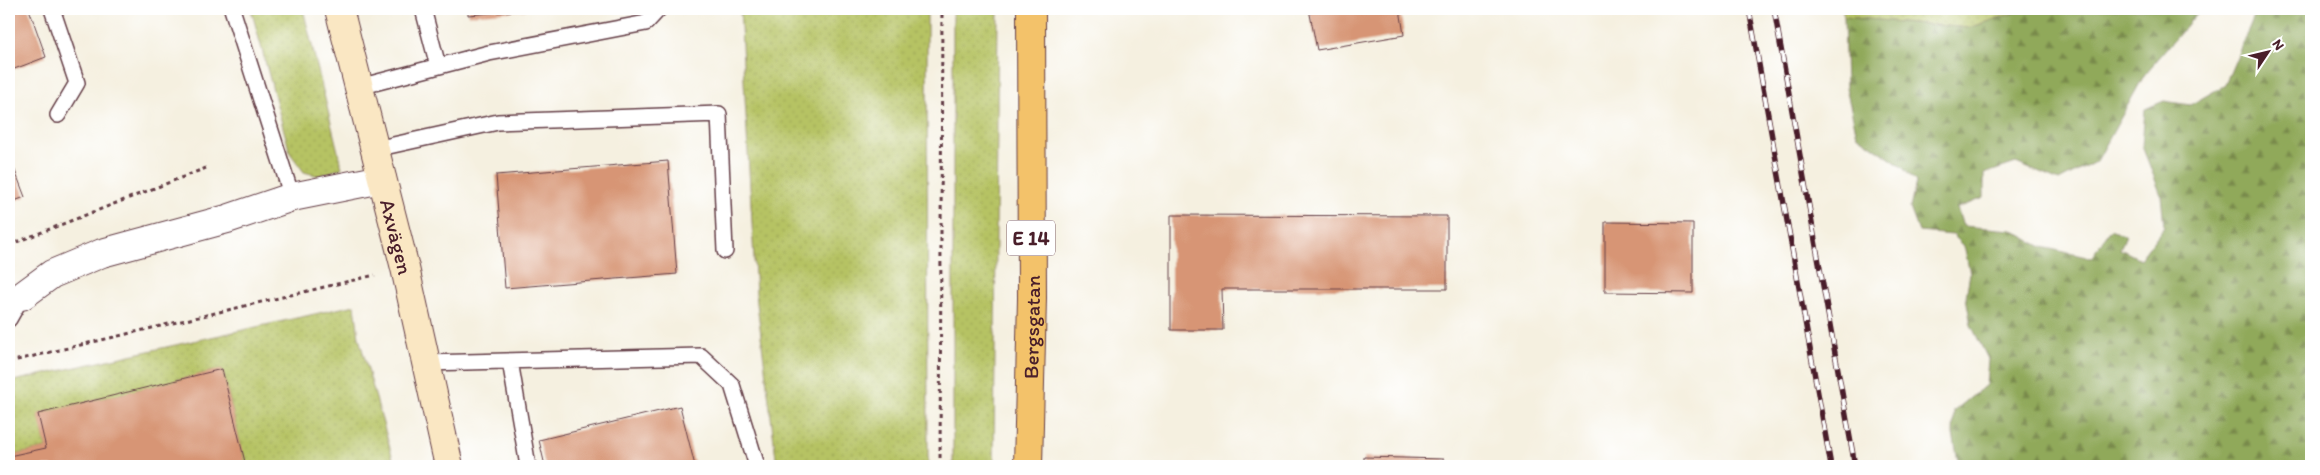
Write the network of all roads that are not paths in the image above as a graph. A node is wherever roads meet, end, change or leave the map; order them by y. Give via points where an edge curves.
1 (52, 9) edge
2 (232, 9) edge
3 (339, 9) edge
4 (423, 9) edge
5 (659, 9) edge
6 (1031, 9) edge
7 (438, 66) junction
8 (359, 87) junction
9 (58, 115) dead end
10 (375, 150) junction
11 (382, 179) junction
12 (292, 198) junction
13 (725, 251) dead end
14 (22, 296) joint
15 (9, 320) edge
16 (510, 361) junction
17 (426, 363) junction
18 (449, 466) edge
19 (528, 466) edge
20 (757, 466) edge
21 (1028, 466) edge

1 - 9 lane via 77,83
2 - 12 lane
3 - 8 street, Axvägen
4 - 7 lane
5 - 7 lane via 646,24 489,53
6 - 21 highway, Bergsgatan / E 14 via 1032,298
7 - 8 lane
8 - 10 street, Axvägen
10 - 11 street, Axvägen
10 - 13 lane via 498,122 719,114
11 - 12 street
11 - 17 street, Axvägen
12 - 14 street via 102,253 52,274
14 - 15 lane
16 - 17 lane
16 - 19 lane
16 - 20 lane via 701,356 732,385
17 - 18 street, Axvägen

